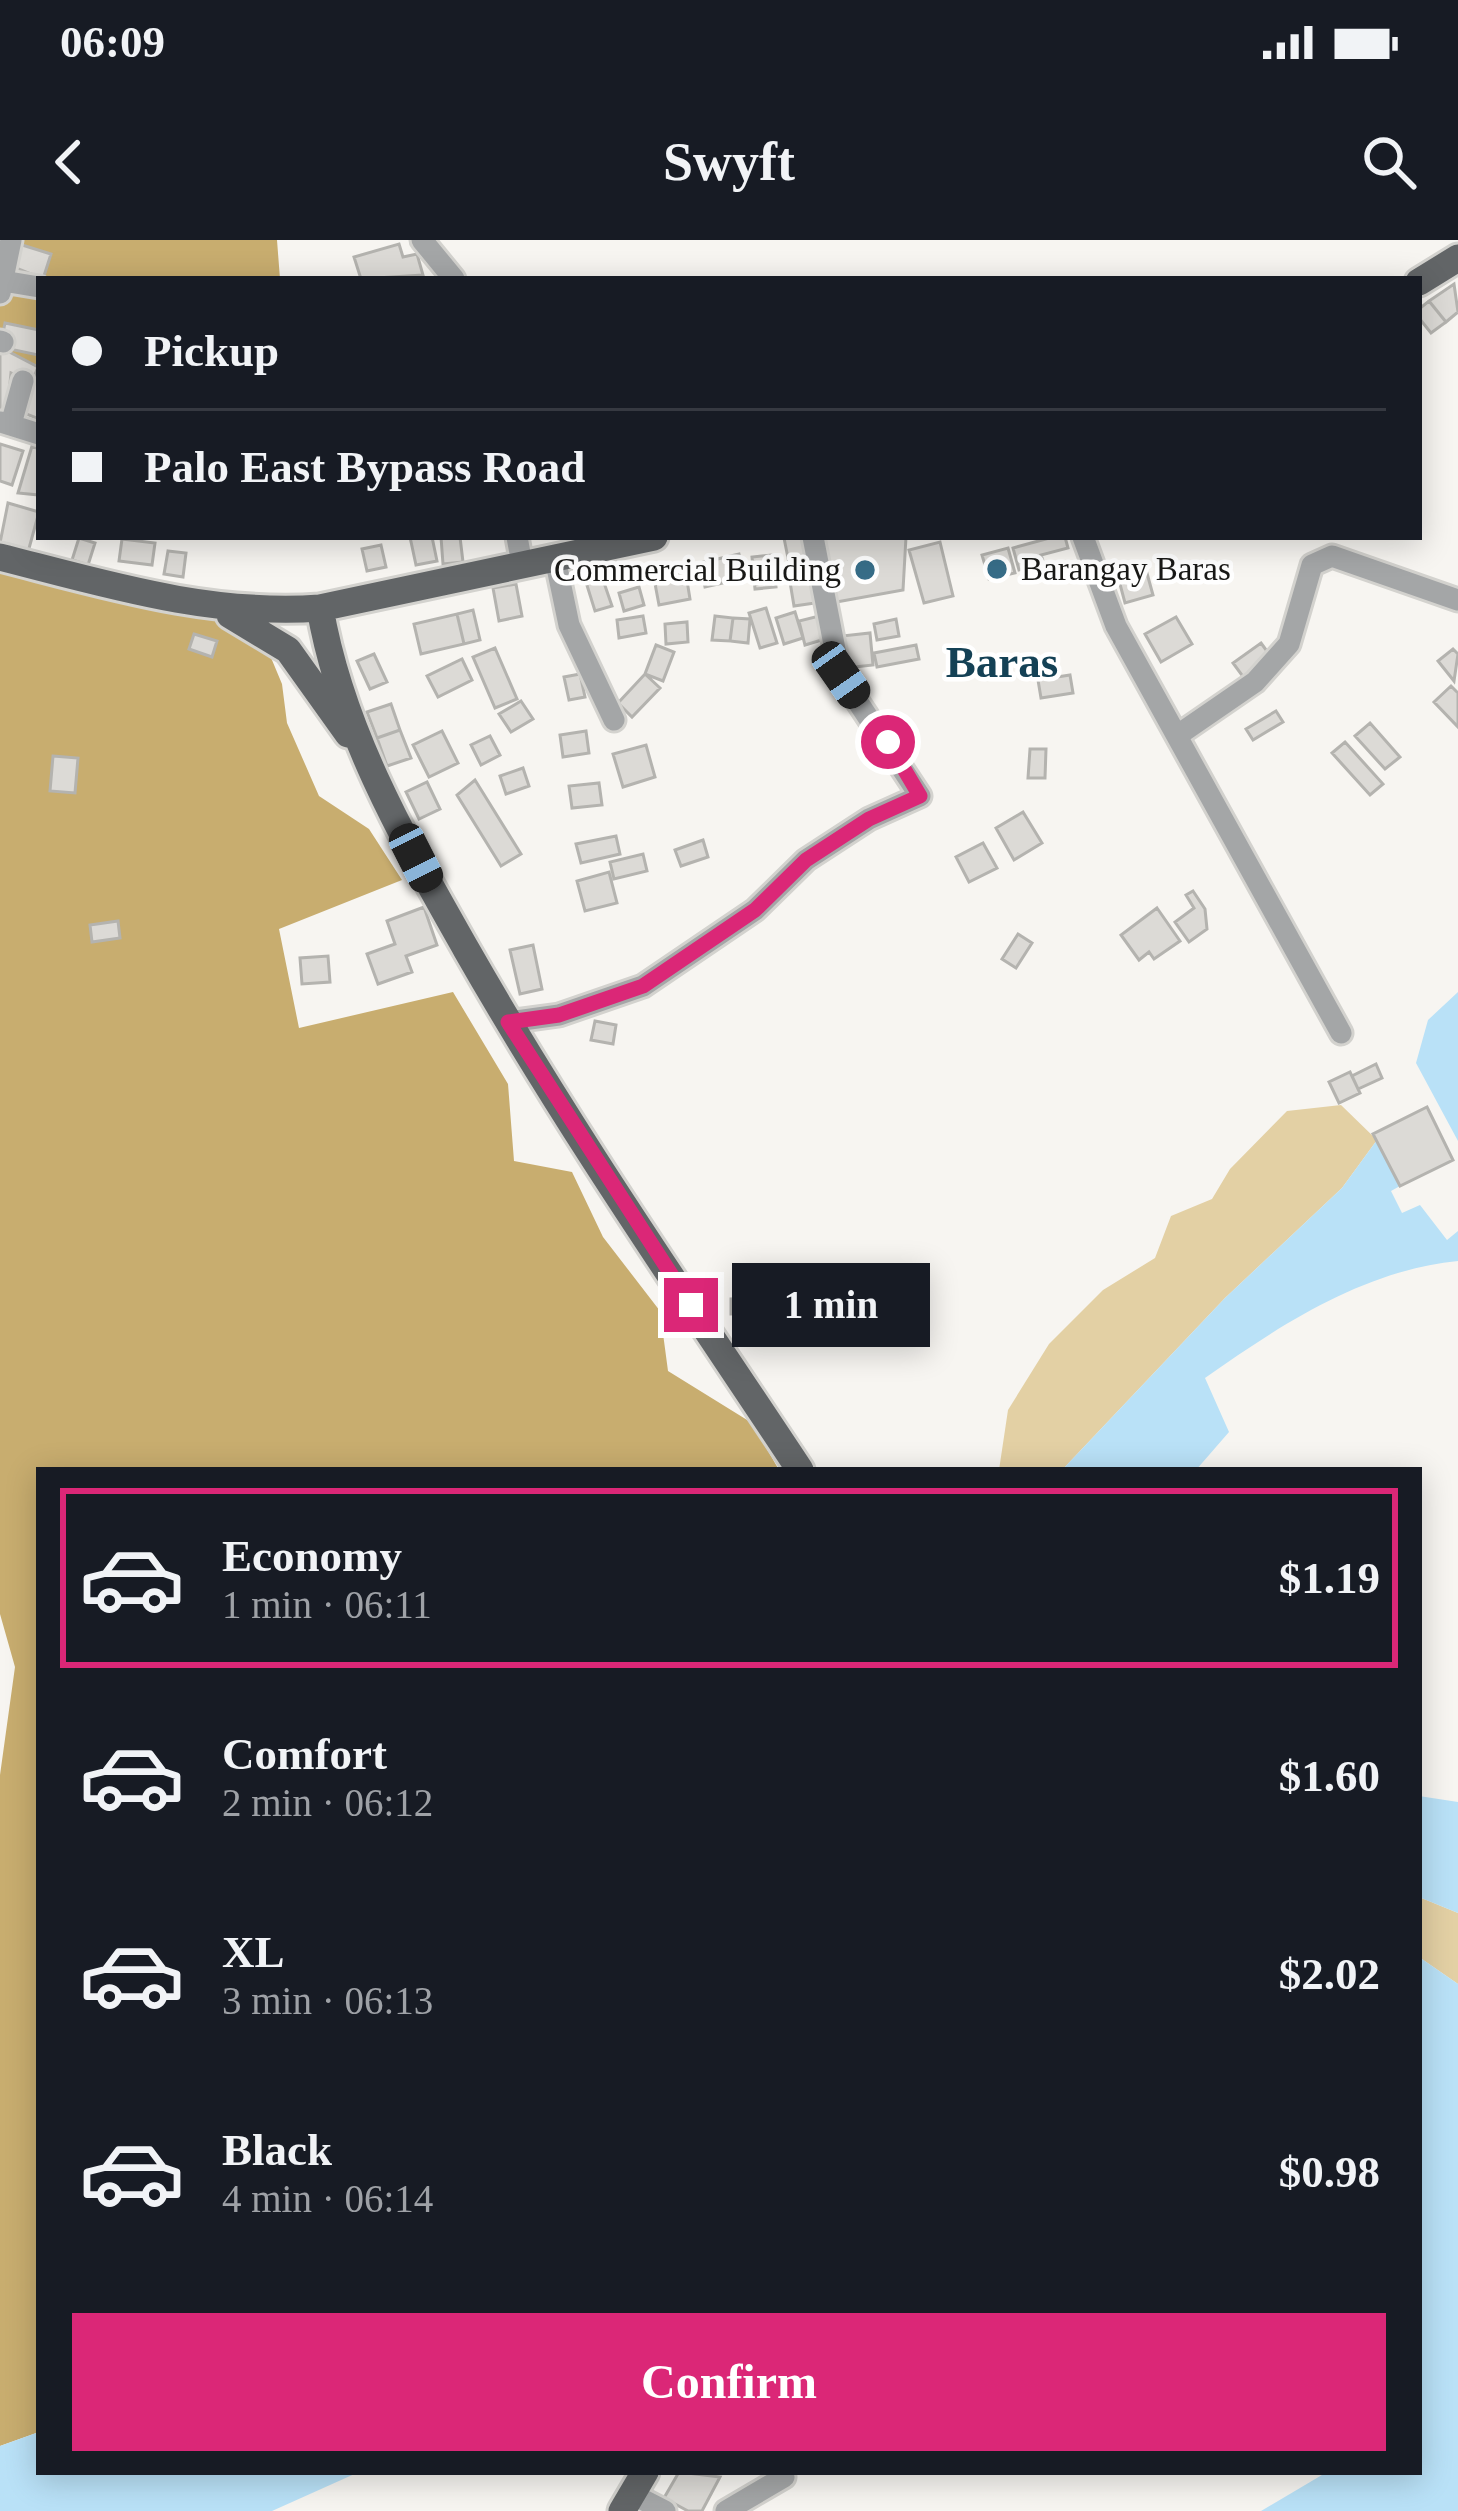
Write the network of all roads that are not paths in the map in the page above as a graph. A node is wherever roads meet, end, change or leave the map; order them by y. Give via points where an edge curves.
1 (11, 240) edge
2 (422, 240) edge
3 (1458, 258) edge
4 (452, 276) edge
5 (1422, 280) edge
6 (36, 287) edge
7 (2, 288) edge
8 (23, 381) dead end
9 (6, 423) edge
10 (36, 433) edge
11 (639, 540) edge
12 (814, 540) edge
13 (1085, 540) edge
14 (520, 551) edge
15 (0, 557) edge
16 (555, 557) junction
17 (1458, 600) edge
18 (207, 606) junction
19 (320, 608) junction
20 (282, 611) junction
21 (287, 650) junction
22 (614, 720) dead end
23 (1178, 735) junction
24 (356, 740) junction
25 (508, 1022) junction
26 (1341, 1033) dead end
27 (798, 1467) edge
28 (784, 2477) dead end
29 (633, 2492) edge
30 (665, 2511) edge
31 (726, 2511) edge

1 - 7 street
2 - 4 street
3 - 5 main road
6 - 7 street
8 - 9 street
9 - 10 street
11 - 16 main road
12 - 25 street via 841,675 920,796 806,860 755,910 643,986 559,1015
13 - 23 street via 1116,626
14 - 16 main road
14 - 19 main road
15 - 18 main road
16 - 22 street via 569,626
17 - 23 street via 1322,558 1312,565 1289,644 1255,682
18 - 20 main road
18 - 21 main road
19 - 20 main road
19 - 24 main road
20 - 21 main road via 270,623
21 - 24 main road
23 - 26 street
24 - 25 main road
25 - 27 main road
28 - 31 street
29 - 30 street

